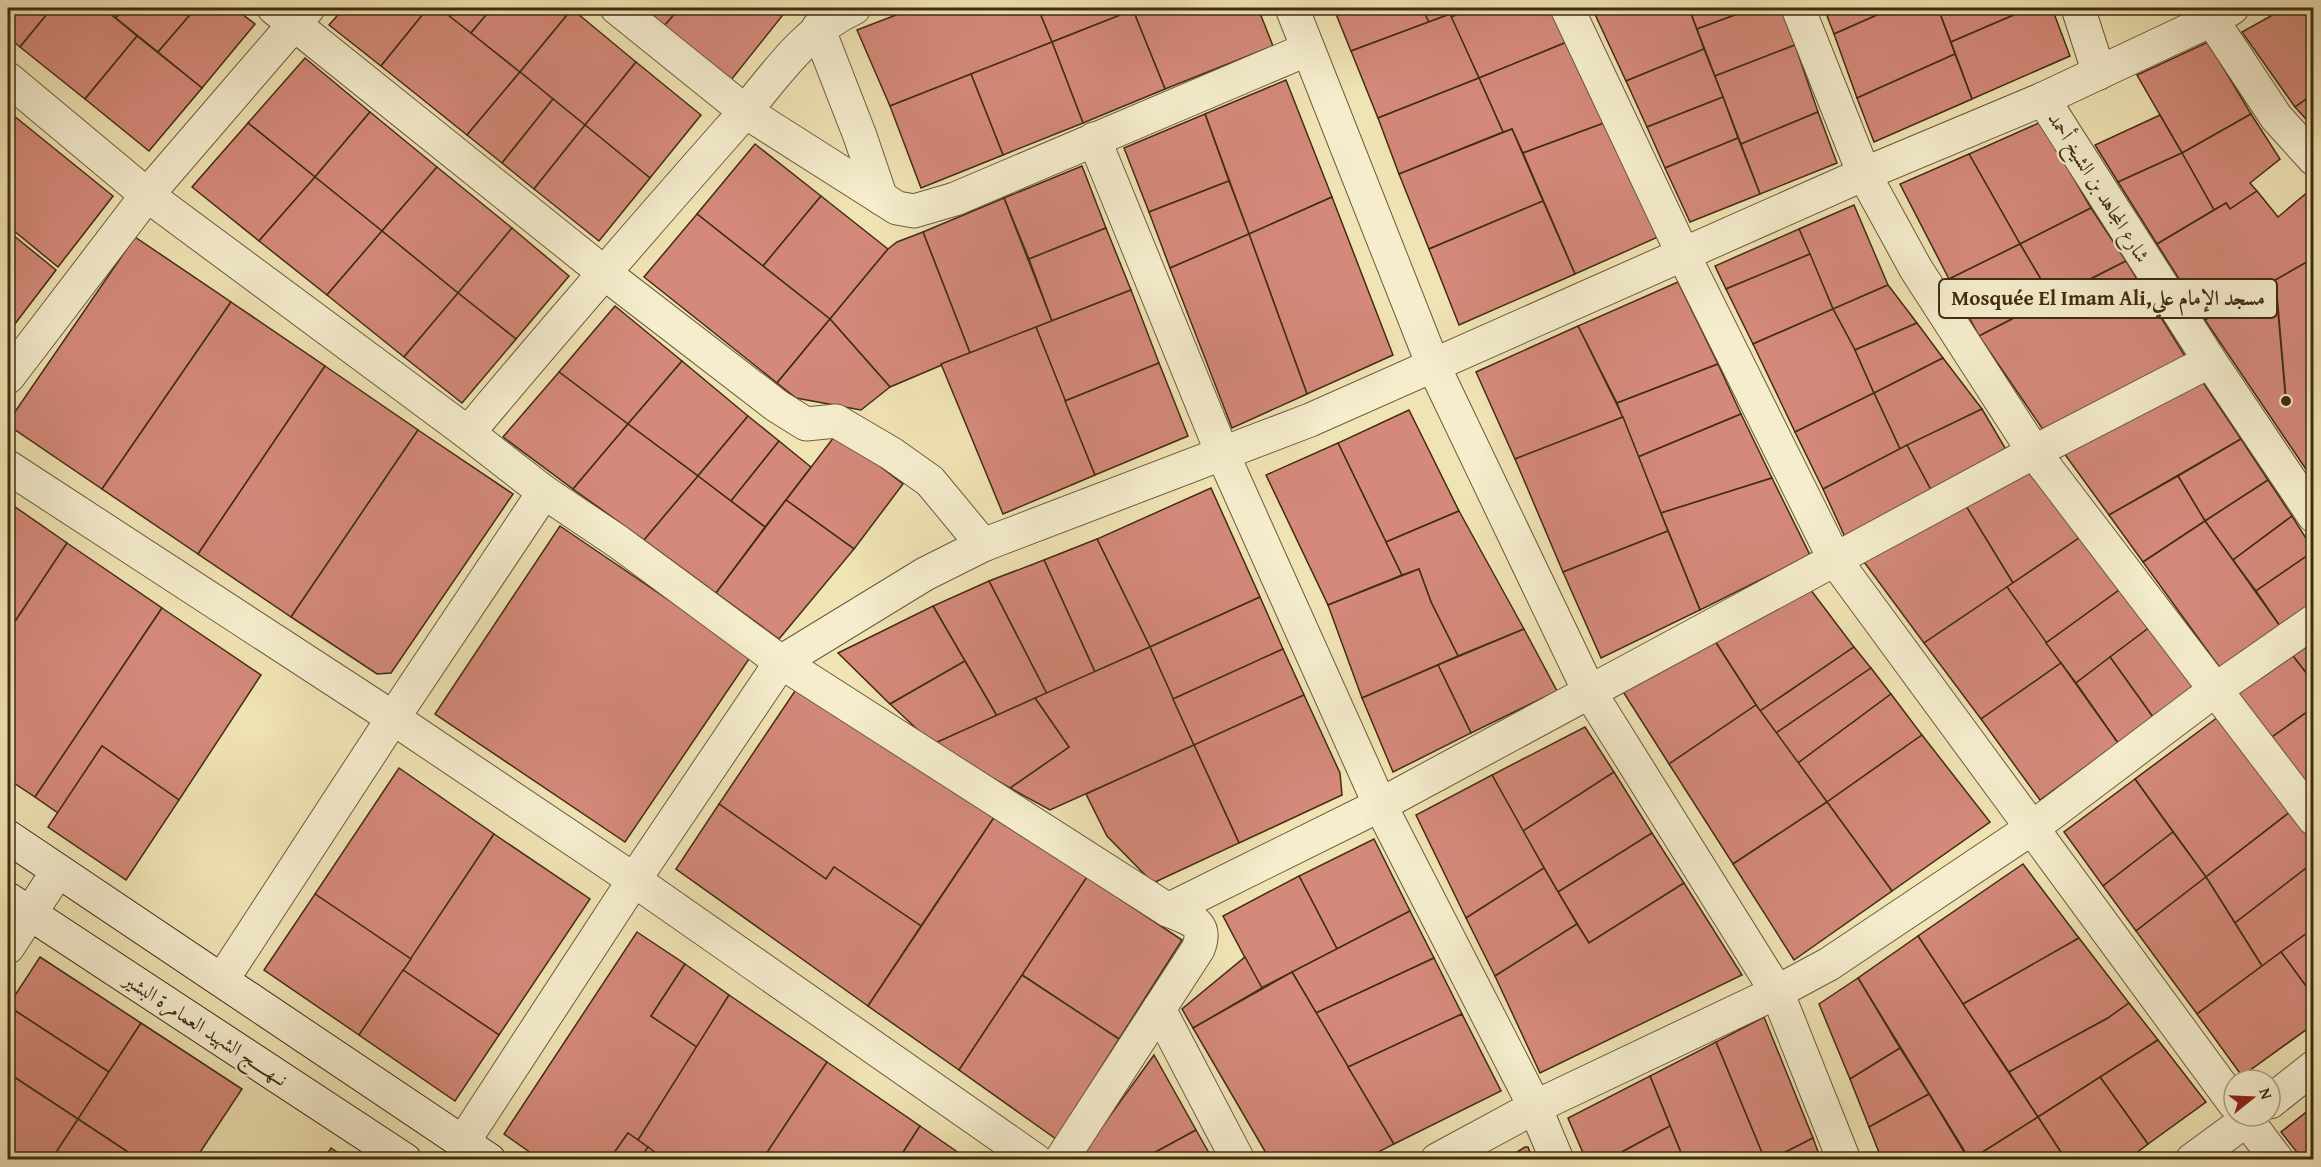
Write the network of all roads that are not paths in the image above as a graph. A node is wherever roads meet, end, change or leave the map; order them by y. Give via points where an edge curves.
1 (616, 8) edge
2 (854, 8) edge
3 (1292, 8) edge
4 (1567, 8) edge
5 (1798, 8) edge
6 (2078, 8) edge
7 (2216, 11) edge
8 (292, 13) edge
9 (818, 28) junction
10 (1308, 49) junction
11 (2099, 73) junction
12 (8, 79) edge
13 (2043, 99) junction
14 (746, 112) junction
15 (1094, 139) junction
16 (2313, 159) edge
17 (1864, 174) junction
18 (147, 195) junction
19 (881, 198) junction
20 (1683, 254) junction
21 (603, 272) junction
22 (2210, 361) junction
23 (1432, 365) junction
24 (8, 377) edge
25 (468, 433) junction
26 (2034, 452) junction
27 (1223, 455) junction
28 (8, 467) edge
29 (544, 492) junction
30 (2313, 516) edge
31 (983, 545) junction
32 (1835, 560) junction
33 (2313, 621) edge
34 (782, 662) junction
35 (2215, 690) junction
36 (1589, 691) junction
37 (393, 718) junction
38 (1380, 805) junction
39 (2313, 819) edge
40 (2032, 828) junction
41 (8, 837) edge
42 (58, 871) junction
43 (634, 880) junction
44 (19, 906) edge
45 (1168, 910) junction
46 (8, 947) edge
47 (222, 980) junction
48 (1777, 992) junction
49 (1159, 1009) junction
50 (2313, 1067) edge
51 (2222, 1076) edge
52 (2282, 1088) edge
53 (1535, 1107) junction
54 (2229, 1128) edge
55 (2259, 1128) edge
56 (476, 1151) edge
57 (405, 1160) edge
58 (1035, 1160) edge
59 (1061, 1160) edge
60 (1238, 1160) edge
61 (1437, 1160) edge
62 (1557, 1160) edge
63 (1844, 1160) edge
64 (2192, 1160) edge
65 (2277, 1160) edge

1 - 14 street
2 - 9 street
3 - 10 street
4 - 20 street
5 - 17 street
6 - 11 street
7 - 11 street
7 - 16 street via 2277,117
8 - 18 street
8 - 21 street
9 - 14 street via 789,57
9 - 19 street
10 - 15 street
10 - 23 street
11 - 13 street
12 - 18 street
13 - 17 street
13 - 22 street, شارع المجاهد بن الشيخ أحمد
14 - 19 street
14 - 21 street
15 - 19 street via 925,209 914,212 897,208
15 - 27 street
17 - 20 street
17 - 26 street via 1916,269
18 - 24 street
18 - 25 street
20 - 23 street
20 - 32 street
21 - 25 street
21 - 31 street via 777,406 806,424 836,422 911,467 930,481
22 - 26 street
22 - 30 street, شارع المجاهد بن الشيخ أحمد
23 - 27 street
23 - 36 street
25 - 29 street
26 - 32 street
26 - 35 street
27 - 31 street
27 - 38 street
28 - 37 street
29 - 34 street
29 - 37 street
31 - 34 street via 925,574
32 - 36 street
32 - 40 street
33 - 35 street
34 - 43 street
34 - 45 street
35 - 39 street
35 - 40 street
36 - 38 street
36 - 48 street
37 - 43 street
37 - 47 street
38 - 45 street
38 - 53 street
40 - 48 street via 1829,964
40 - 51 street
41 - 42 street
42 - 44 street
42 - 47 street
43 - 56 street via 479,1115
43 - 58 street
44 - 46 street
44 - 57 street, نــهـــــج الشهيد العمامرة البشير
45 - 49 street via 1194,921 1201,928 1202,939
47 - 56 street
48 - 53 street
48 - 63 street
49 - 59 street
49 - 60 street
50 - 52 street
53 - 61 street
53 - 62 street
54 - 64 street
55 - 65 street

